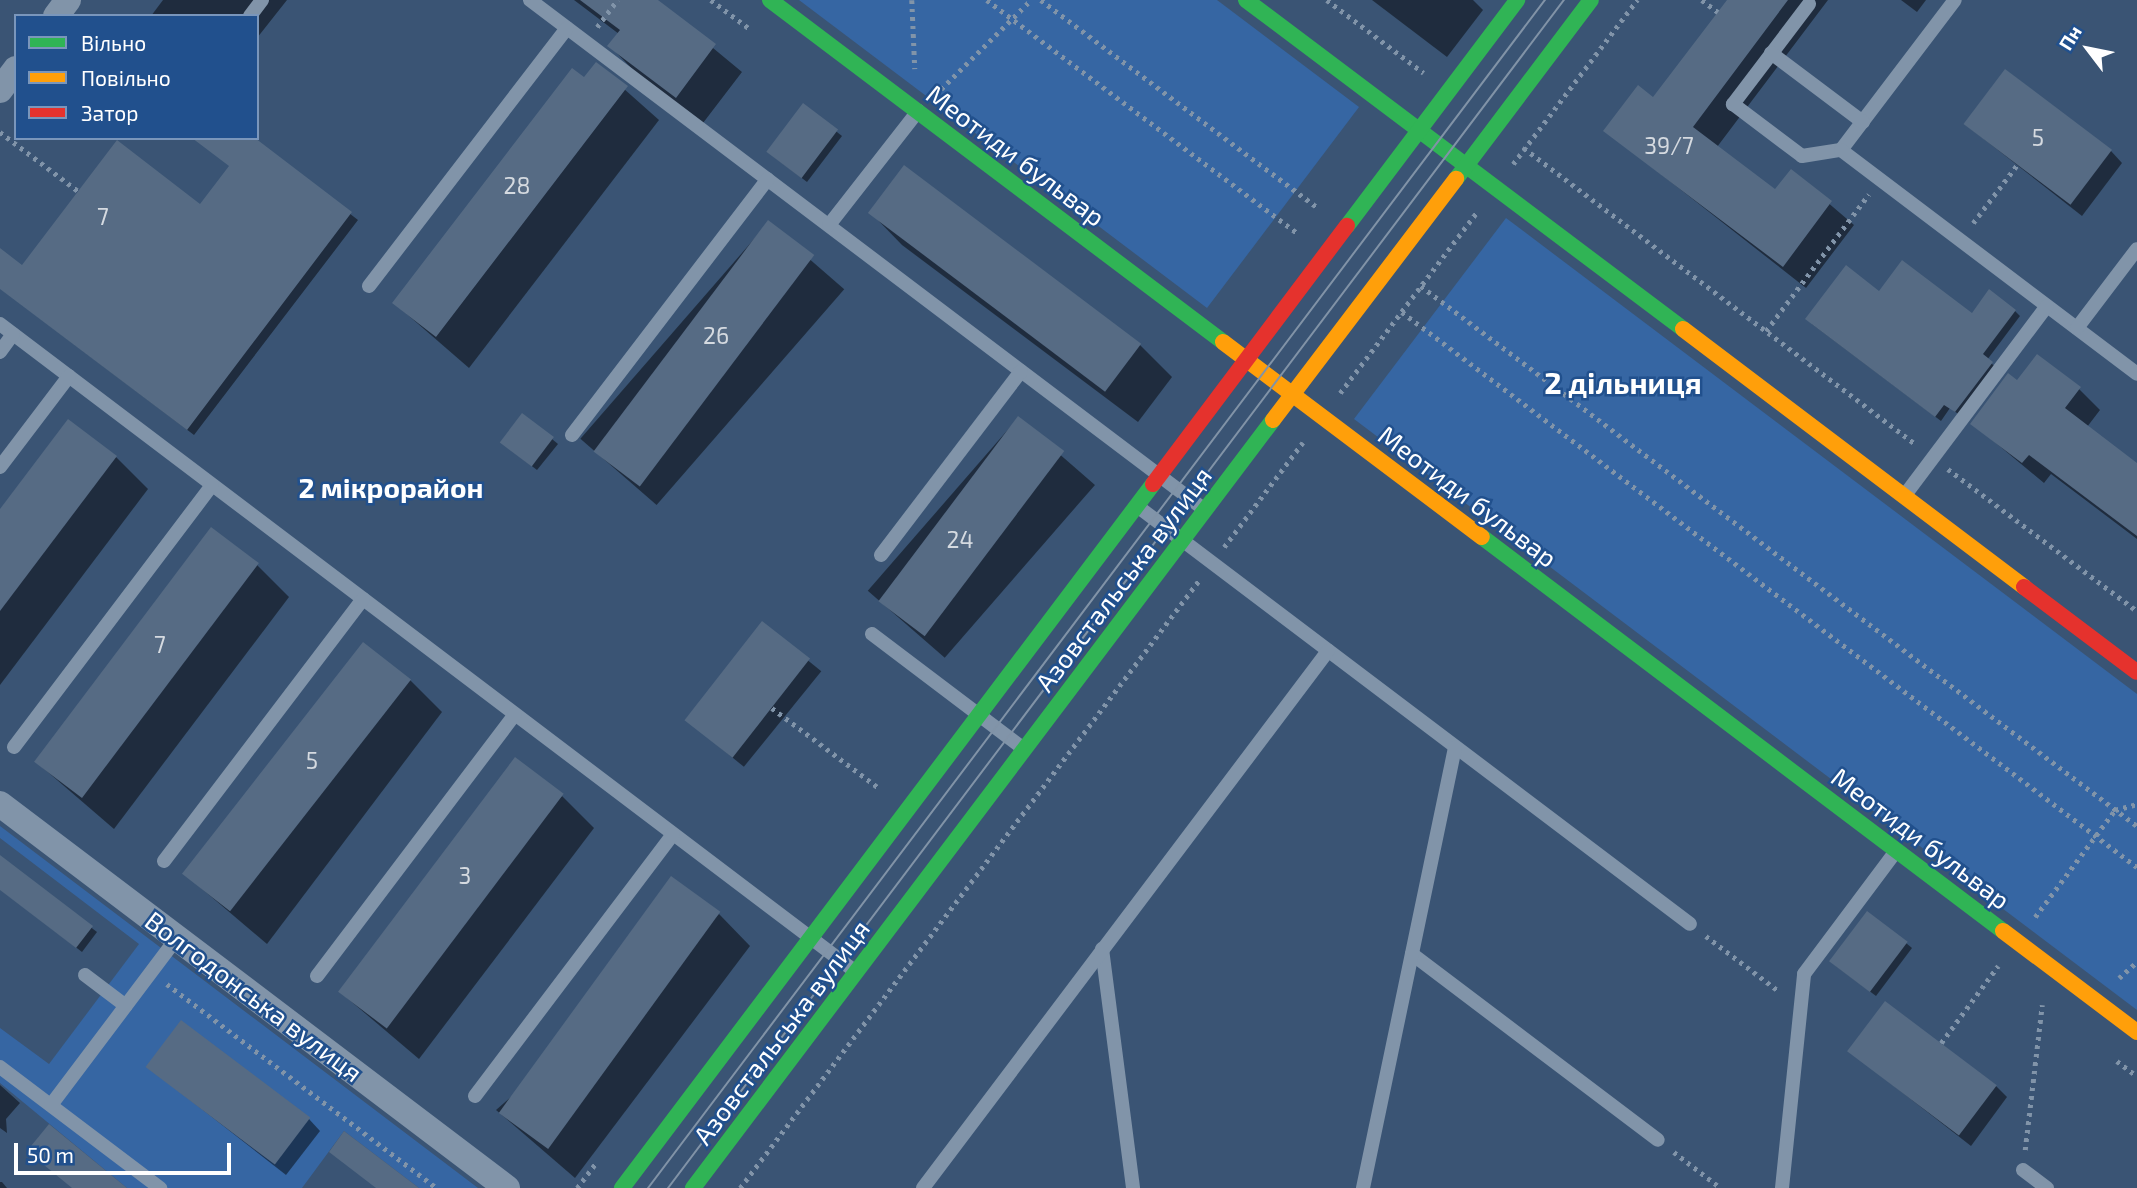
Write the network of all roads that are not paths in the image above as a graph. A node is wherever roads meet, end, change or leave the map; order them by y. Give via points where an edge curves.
1 (530, 0) edge
2 (770, 0) edge
3 (1246, 0) edge
4 (1517, 0) edge
5 (1591, 0) edge
6 (1955, 0) edge
7 (1809, 4) dead end
8 (567, 28) junction
9 (1771, 52) junction
10 (14, 72) edge
11 (0, 90) edge
12 (918, 111) junction
13 (1863, 122) junction
14 (1419, 130) junction
15 (1841, 150) junction
16 (1466, 166) junction
17 (768, 179) junction
18 (829, 225) junction
19 (2137, 249) edge
20 (369, 286) dead end
21 (2048, 306) junction
22 (0, 324) edge
23 (2077, 328) junction
24 (13, 334) junction
25 (0, 352) edge
26 (1246, 359) junction
27 (1021, 371) junction
28 (2137, 374) edge
29 (69, 376) junction
30 (1293, 395) junction
31 (572, 435) dead end
32 (0, 467) edge
33 (1159, 475) junction
34 (212, 485) junction
35 (1904, 496) junction
36 (1136, 506) junction
37 (1206, 510) junction
38 (1182, 541) junction
39 (881, 555) dead end
40 (363, 599) junction
41 (872, 634) dead end
42 (1328, 651) junction
43 (2137, 672) edge
44 (515, 714) junction
45 (978, 714) junction
46 (14, 747) dead end
47 (1455, 747) junction
48 (1025, 749) junction
49 (0, 804) edge
50 (673, 834) junction
51 (1896, 850) junction
52 (164, 861) dead end
53 (1690, 924) road end
54 (177, 938) junction
55 (810, 938) junction
56 (1102, 949) junction
57 (1412, 954) junction
58 (856, 972) junction
59 (85, 975) dead end
60 (317, 976) dead end
61 (126, 1006) junction
62 (2137, 1032) edge
63 (0, 1067) edge
64 (475, 1096) dead end
65 (51, 1105) junction
66 (1658, 1140) road end
67 (2023, 1170) road end
68 (924, 1187) edge
69 (160, 1188) edge
70 (507, 1188) edge
71 (622, 1188) edge
72 (693, 1188) edge
73 (1133, 1188) edge
74 (1363, 1188) edge
75 (1782, 1188) edge
76 (2047, 1188) edge

1 - 8 lane
2 - 12 street, Меотиди бульвар
3 - 14 street
4 - 14 street, Азовстальська вулиця
5 - 16 street, Азовстальська вулиця
6 - 13 lane
7 - 9 lane
8 - 17 lane
8 - 20 lane
9 - 13 lane
9 - 15 lane via 1733,104 1802,156
10 - 11 street
12 - 18 lane
12 - 26 street, Меотиди бульвар
13 - 15 lane
14 - 16 street
14 - 26 street, Азовстальська вулиця
15 - 21 lane
16 - 30 street, Азовстальська вулиця
16 - 35 street
17 - 18 lane
17 - 31 lane
18 - 27 lane
19 - 23 lane
21 - 23 lane
21 - 35 lane
22 - 24 lane
23 - 28 lane
24 - 25 lane
24 - 29 lane
26 - 30 street, Меотиди бульвар
26 - 33 street, Азовстальська вулиця
27 - 33 lane
27 - 39 lane
29 - 32 lane
29 - 34 lane
30 - 37 street, Азовстальська вулиця
30 - 51 street, Меотиди бульвар
33 - 36 street, Азовстальська вулиця
33 - 37 lane
34 - 40 lane
34 - 46 lane
35 - 43 street
36 - 38 lane
36 - 45 street, Азовстальська вулиця
37 - 38 street, Азовстальська вулиця
38 - 42 lane
38 - 48 street, Азовстальська вулиця
40 - 44 lane
40 - 52 lane
41 - 45 lane
42 - 47 lane
42 - 56 lane
44 - 50 lane
44 - 60 lane
45 - 48 lane
45 - 55 street, Азовстальська вулиця
47 - 53 lane
47 - 57 lane
48 - 58 street, Азовстальська вулиця
49 - 54 street, Волгодонська вулиця
50 - 55 lane
50 - 64 lane
51 - 62 street, Меотиди бульвар
51 - 75 lane via 1804,974
54 - 61 lane
54 - 70 street, Волгодонська вулиця
55 - 58 lane
55 - 71 street, Азовстальська вулиця
56 - 68 lane
56 - 73 lane
57 - 66 lane
57 - 74 lane
58 - 72 street, Азовстальська вулиця
59 - 61 lane
61 - 65 lane
63 - 65 lane
65 - 69 lane
67 - 76 lane

